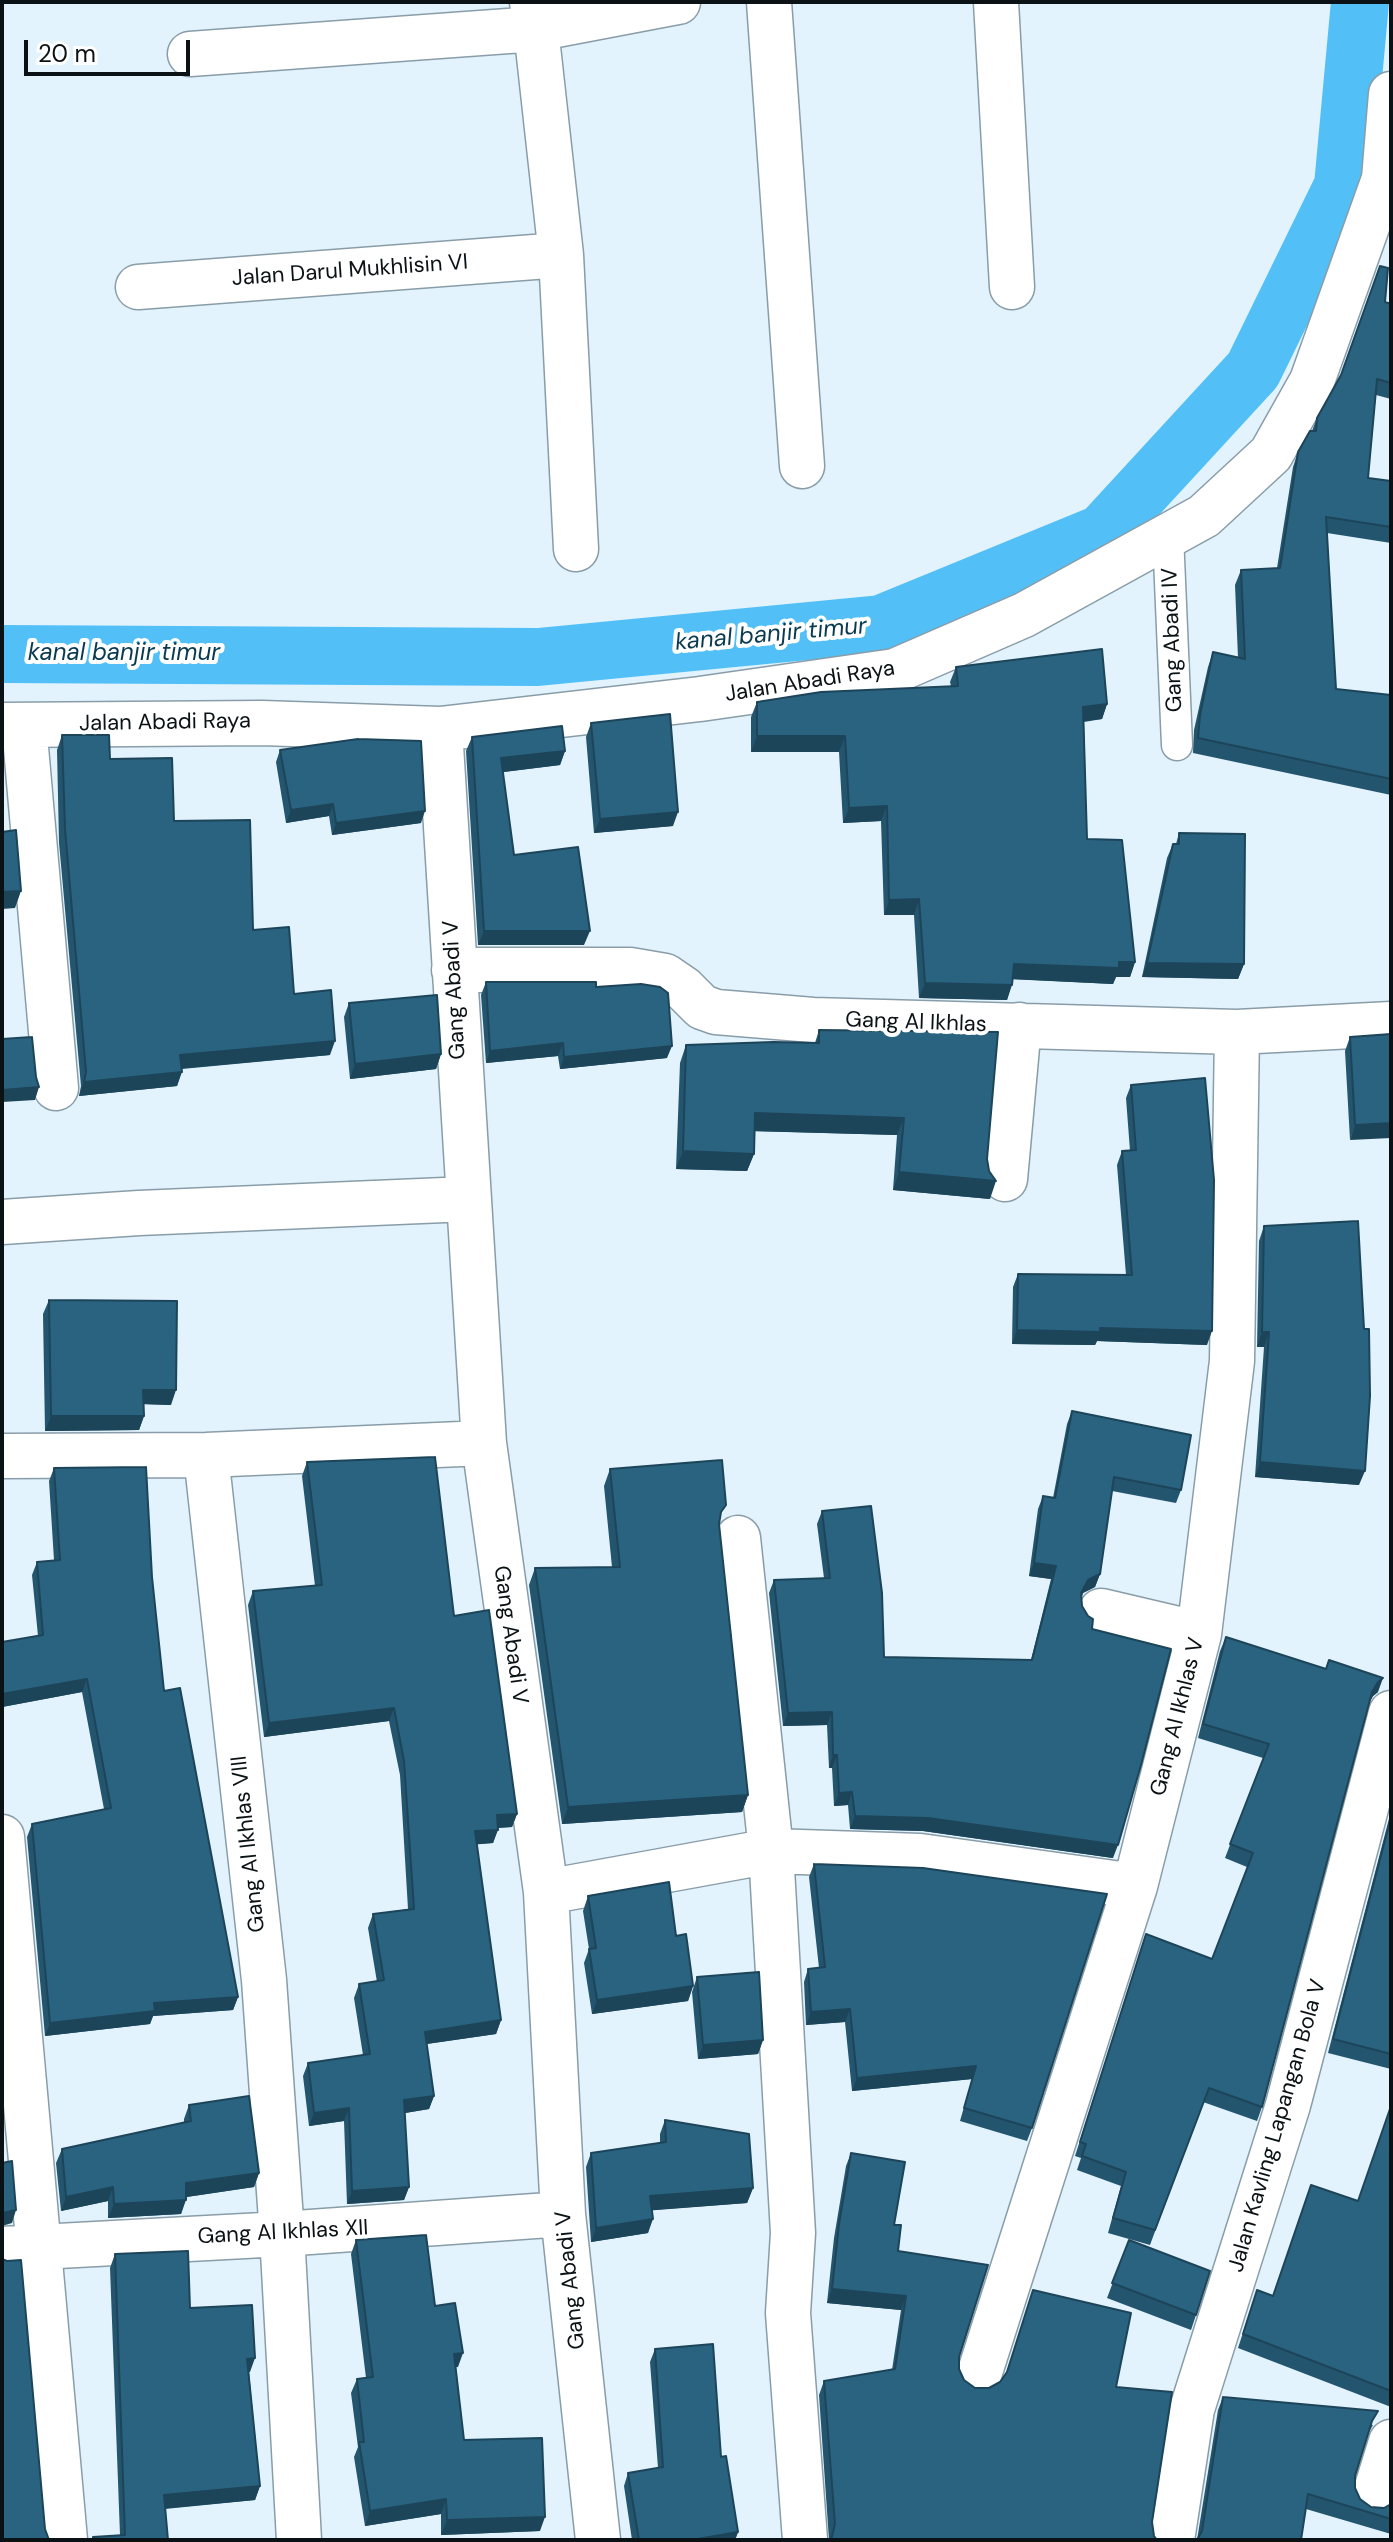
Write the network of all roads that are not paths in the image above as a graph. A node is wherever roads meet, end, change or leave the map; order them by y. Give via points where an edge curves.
1 (678, 2) edge
2 (769, 2) edge
3 (996, 2) edge
4 (534, 16) edge
5 (190, 54) dead end
6 (1391, 94) edge
7 (561, 255) junction
8 (138, 287) dead end
9 (1012, 287) dead end
10 (802, 466) dead end
11 (1168, 535) junction
12 (576, 549) dead end
13 (13, 725) edge
14 (440, 729) junction
15 (1177, 745) dead end
16 (454, 970) junction
17 (1391, 1024) edge
18 (1019, 1025) junction
19 (1237, 1032) junction
20 (56, 1088) dead end
21 (1005, 1179) dead end
22 (468, 1199) junction
23 (2, 1222) edge
24 (484, 1443) junction
25 (206, 1455) junction
26 (2, 1456) edge
27 (738, 1538) dead end
28 (1101, 1611) dead end
29 (1199, 1634) junction
30 (1391, 1713) edge
31 (2, 1837) edge
32 (771, 1851) junction
33 (1135, 1886) junction
34 (546, 1892) junction
35 (563, 2214) junction
36 (282, 2234) junction
37 (20, 2247) edge
38 (978, 2378) dead end
39 (1391, 2442) edge
40 (1374, 2497) dead end
41 (65, 2540) edge
42 (299, 2540) edge
43 (598, 2540) edge
44 (805, 2540) edge
45 (1172, 2540) edge

1 - 4 street
2 - 10 street
3 - 9 street
4 - 5 street
4 - 7 street
6 - 11 street, Jalan Abadi Raya via 1384,179 1312,381 1271,454 1204,516
7 - 8 street, Jalan Darul Mukhlisin VI
7 - 12 street
11 - 14 street, Jalan Abadi Raya via 1024,615 895,671
11 - 15 lane, Gang Abadi IV
13 - 14 street, Jalan Abadi Raya via 262,723
13 - 20 street
14 - 16 street, Gang Abadi V
16 - 18 street, Gang Al Ikhlas via 630,970 665,976 716,1012
16 - 22 street, Gang Abadi V
17 - 19 street, Gang Al Ikhlas
18 - 19 street, Gang Al Ikhlas
18 - 21 street
19 - 29 street, Gang Al Ikhlas V via 1232,1361
22 - 23 street
22 - 24 street, Gang Abadi V
24 - 25 street
24 - 34 street, Gang Abadi V
25 - 26 street
25 - 36 street, Gang Al Ikhlas VIII via 264,1980
27 - 32 street
28 - 29 street
29 - 33 street, Gang Al Ikhlas V
30 - 45 street, Jalan Kavling Lapangan Bola V via 1288,2105 1192,2409
31 - 37 street
32 - 33 street via 920,1856
32 - 34 street
32 - 44 street via 793,2233 788,2313
33 - 38 street, Gang Al Ikhlas V
34 - 35 street, Gang Abadi V
35 - 36 street, Gang Al Ikhlas XII
35 - 43 street, Gang Abadi V
36 - 37 street, Gang Al Ikhlas XII
36 - 42 street, Gang Al Ikhlas VIII
37 - 41 street
39 - 40 street

